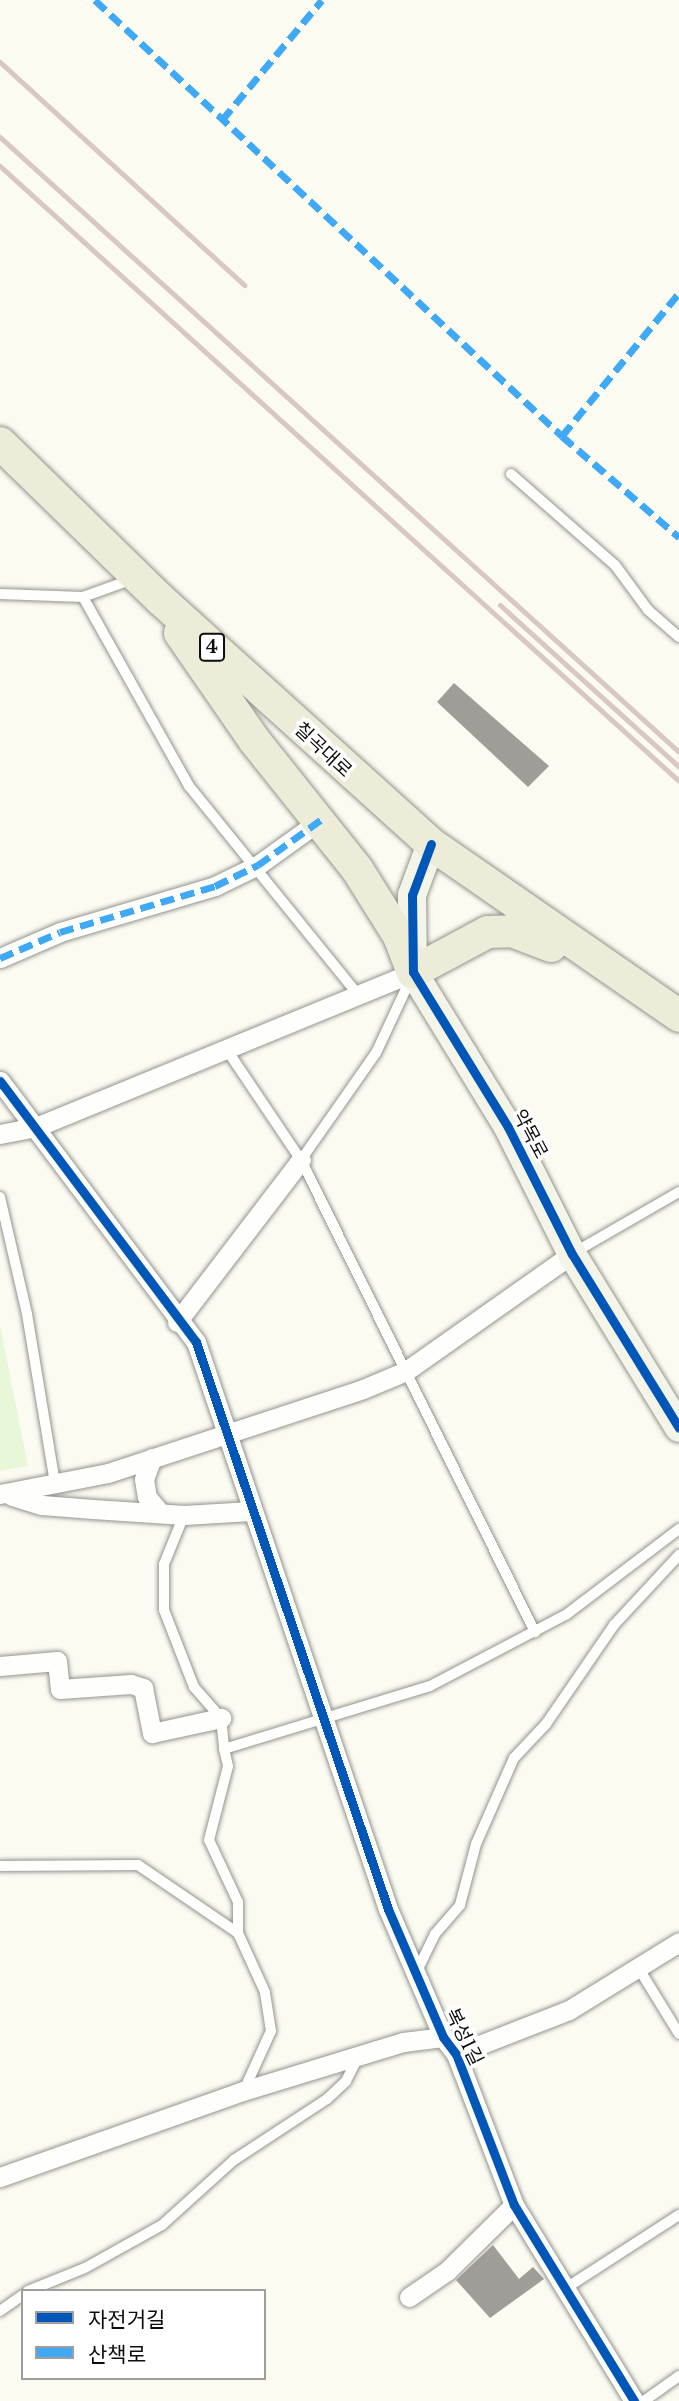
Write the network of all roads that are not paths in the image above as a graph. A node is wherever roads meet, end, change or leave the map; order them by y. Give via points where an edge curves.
1 (0, 443) edge
2 (510, 474) dead end
3 (137, 577) junction
4 (0, 594) edge
5 (83, 597) junction
6 (160, 599) junction
7 (679, 637) edge
8 (322, 819) junction
9 (431, 844) junction
10 (258, 865) junction
11 (0, 958) edge
12 (413, 972) junction
13 (631, 985) junction
14 (359, 997) junction
15 (679, 1016) edge
16 (227, 1050) junction
17 (0, 1082) edge
18 (36, 1128) junction
19 (0, 1134) edge
20 (301, 1160) junction
21 (679, 1192) edge
22 (0, 1197) edge
23 (572, 1254) junction
24 (177, 1322) junction
25 (406, 1371) junction
26 (679, 1428) edge
27 (226, 1434) junction
28 (152, 1458) junction
29 (55, 1483) junction
30 (2, 1494) edge
31 (158, 1510) junction
32 (251, 1511) junction
33 (184, 1515) junction
34 (679, 1529) edge
35 (679, 1555) edge
36 (535, 1632) junction
37 (0, 1667) edge
38 (221, 1718) junction
39 (324, 1722) junction
40 (225, 1749) junction
41 (0, 1866) edge
42 (238, 1933) junction
43 (679, 1942) edge
44 (639, 1969) junction
45 (416, 1974) junction
46 (679, 2034) edge
47 (443, 2037) junction
48 (456, 2054) junction
49 (359, 2055) junction
50 (243, 2091) junction
51 (0, 2177) edge
52 (514, 2206) junction
53 (679, 2215) edge
54 (566, 2288) junction
55 (33, 2289) edge
56 (21, 2296) edge
57 (409, 2297) dead end
58 (0, 2311) edge
59 (679, 2376) edge
60 (634, 2401) edge
61 (644, 2401) edge

1 - 3 main road, 칠곡대로 / 4
2 - 7 lane via 615,565 648,610
3 - 5 lane
3 - 6 main road, 칠곡대로 / 4
4 - 5 lane
5 - 10 lane via 189,786
6 - 8 main road via 254,740
6 - 9 main road, 칠곡대로 / 4
8 - 10 street
8 - 12 main road via 399,936
9 - 12 street via 412,895
9 - 13 main road, 칠곡대로 / 4
10 - 11 street via 215,886 60,932
10 - 14 lane
12 - 13 main road via 461,943 488,932 512,931
12 - 14 street
12 - 20 lane via 376,1053
12 - 23 street, 약목로 via 508,1127
13 - 15 main road, 칠곡대로 / 4
14 - 16 street
16 - 18 street
16 - 20 lane
17 - 18 street, 복성1길
18 - 19 street
18 - 24 street, 복성1길
20 - 24 street
20 - 25 lane
21 - 23 lane
22 - 29 lane
23 - 25 street
23 - 26 street, 약목로
24 - 27 street, 복성1길 via 196,1342
25 - 27 street
25 - 36 lane
27 - 28 street
27 - 32 street, 복성1길
28 - 29 street
28 - 31 street via 144,1479 147,1497
29 - 30 street
30 - 31 street via 42,1505
31 - 33 street
32 - 33 street
32 - 39 street, 복성1길
33 - 38 lane via 164,1564 164,1610 189,1678
34 - 36 lane
35 - 45 lane via 614,1625 546,1724 514,1758 476,1844 460,1905 435,1934
36 - 39 lane via 430,1686
37 - 38 street via 57,1661 60,1689 131,1684 143,1688 152,1733
38 - 40 lane
39 - 40 lane
39 - 45 street, 복성1길
40 - 42 lane via 228,1766 209,1840 238,1902
41 - 42 lane via 138,1865
42 - 50 lane via 265,1992 271,2031
43 - 44 street
44 - 46 lane
44 - 48 street via 569,2010
45 - 47 street, 복성1길
47 - 48 street, 복성1길
47 - 49 street
48 - 52 street, 복성1길
49 - 50 street
49 - 55 lane via 346,2081 327,2099 234,2161 162,2225 85,2268
50 - 51 street
52 - 54 street, 복성1길
52 - 57 street via 447,2271
53 - 54 lane
54 - 60 street, 복성1길
56 - 58 lane
59 - 61 lane

